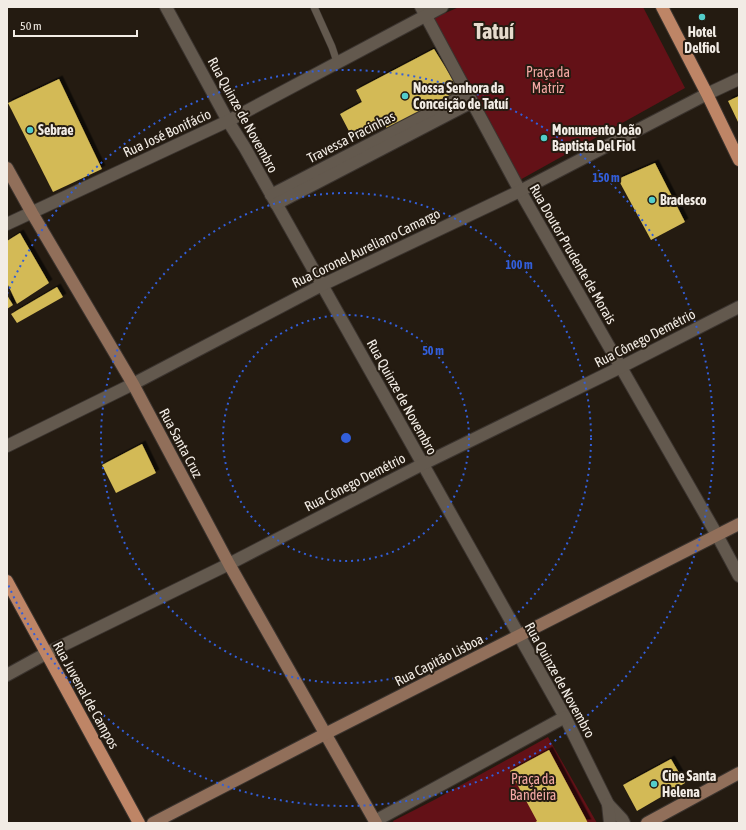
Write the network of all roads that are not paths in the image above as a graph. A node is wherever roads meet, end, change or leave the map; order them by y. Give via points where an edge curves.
1 (166, 7) edge
2 (314, 7) edge
3 (442, 7) edge
4 (662, 7) edge
5 (423, 11) edge
6 (337, 62) junction
7 (739, 79) edge
8 (707, 94) junction
9 (469, 98) junction
10 (228, 121) junction
11 (739, 160) edge
12 (7, 168) edge
13 (520, 191) junction
14 (274, 200) junction
15 (32, 213) junction
16 (7, 224) edge
17 (322, 285) junction
18 (739, 307) edge
19 (621, 367) junction
20 (133, 384) junction
21 (7, 446) edge
22 (423, 464) junction
23 (739, 524) edge
24 (717, 535) junction
25 (229, 564) junction
26 (739, 576) edge
27 (7, 581) edge
28 (519, 636) junction
29 (47, 653) junction
30 (7, 675) edge
31 (565, 717) junction
32 (325, 734) junction
33 (739, 773) edge
34 (608, 804) junction
35 (376, 822) edge
36 (139, 823) edge
37 (153, 823) edge
38 (610, 823) edge
39 (624, 823) edge
40 (647, 823) edge

1 - 10 street, Rua Quinze de Novembro
2 - 6 lane
3 - 5 street, Rua José Bonifácio
4 - 8 main road
5 - 6 street, Rua José Bonifácio
5 - 9 street, Rua Doutor Prudente de Morais
6 - 10 street, Rua José Bonifácio
7 - 8 street, Rua Coronel Aureliano Camargo
8 - 11 main road
8 - 13 street, Rua Coronel Aureliano Camargo
9 - 13 street, Rua Doutor Prudente de Morais
9 - 14 street, Travessa Pracinhas
10 - 14 street, Rua Quinze de Novembro
10 - 15 street, Rua José Bonifácio
12 - 15 street, Rua Santa Cruz
13 - 17 street, Rua Coronel Aureliano Camargo
13 - 19 street, Rua Doutor Prudente de Morais
14 - 17 street, Rua Quinze de Novembro
15 - 16 street, Rua José Bonifácio
15 - 20 street, Rua Santa Cruz
17 - 20 street, Rua Coronel Aureliano Camargo
17 - 22 street, Rua Quinze de Novembro
18 - 19 street, Rua Cônego Demétrio
19 - 22 street, Rua Cônego Demétrio
19 - 24 street, Rua Doutor Prudente de Morais
20 - 21 street, Rua Coronel Aureliano Camargo
20 - 25 street, Rua Santa Cruz
22 - 25 street, Rua Cônego Demétrio
22 - 28 street, Rua Quinze de Novembro
23 - 24 street, Rua Capitão Lisboa
24 - 26 street, Rua Doutor Prudente de Morais
24 - 28 street, Rua Capitão Lisboa
25 - 29 street, Rua Cônego Demétrio
25 - 32 street, Rua Santa Cruz
27 - 29 main road, Rua Juvenal de Campos
28 - 31 street, Rua Quinze de Novembro
28 - 32 street, Rua Capitão Lisboa
29 - 30 street, Rua Cônego Demétrio
29 - 36 main road, Rua Juvenal de Campos
31 - 34 street, Rua Quinze de Novembro
31 - 35 street
32 - 35 street, Rua Santa Cruz
32 - 37 street, Rua Capitão Lisboa
33 - 40 street
34 - 38 street, Rua Quinze de Novembro
34 - 39 street, Rua Quinze de Novembro

